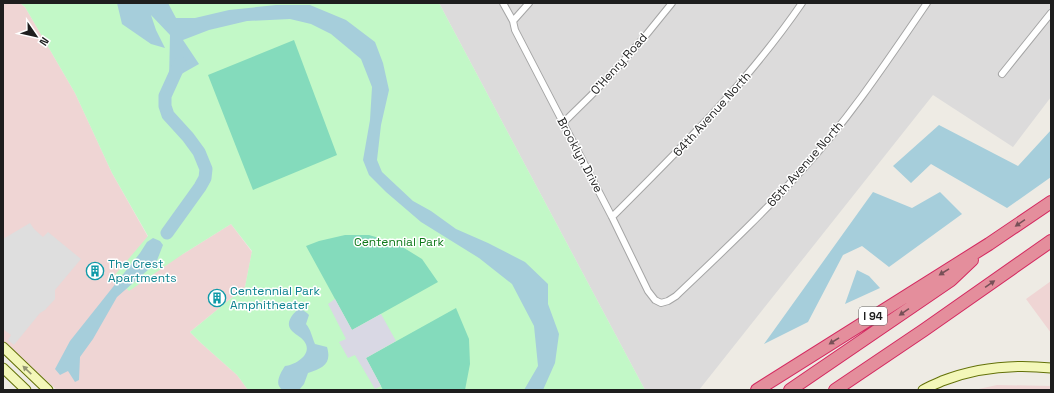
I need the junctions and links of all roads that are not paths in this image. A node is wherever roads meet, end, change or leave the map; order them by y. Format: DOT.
graph roads {
  1 [pos="503,3"];
  2 [pos="529,3"];
  3 [pos="672,3"];
  4 [pos="802,3"];
  5 [pos="927,3"];
  6 [pos="1051,13"];
  7 [pos="513,21"];
  8 [pos="1002,74"];
  9 [pos="563,123"];
  10 [pos="1051,202"];
  11 [pos="612,216"];
  12 [pos="1051,241"];
  13 [pos="989,244"];
  14 [pos="661,303"];
  15 [pos="924,330"];
  16 [pos="3,347"];
  17 [pos="3,368"];
  18 [pos="1051,368"];
  19 [pos="26,390"];
  20 [pos="48,390"];
  21 [pos="757,390"];
  22 [pos="790,390"];
  23 [pos="835,390"];
  24 [pos="845,390"];
  25 [pos="923,390"];
  1 -- 7 [label="street, Brooklyn Drive"];
  2 -- 7 [label="street"];
  3 -- 9 [label="street, O'Henry Road"];
  4 -- 11 [label="street, 64th Avenue North"];
  5 -- 14 [label="street, 65th Avenue North"];
  6 -- 8 [label="street"];
  7 -- 9 [label="street, Brooklyn Drive"];
  9 -- 11 [label="street, Brooklyn Drive"];
  10 -- 13 [label="highway, I 94, one-way"];
  11 -- 14 [label="street, Brooklyn Drive"];
  15 -- 12 [label="highway, one-way"];
  13 -- 21 [label="highway, I 94, one-way"];
  13 -- 22 [label="highway, one-way"];
  15 -- 23 [label="highway"];
  15 -- 24 [label="highway"];
  20 -- 16 [label="street, one-way"];
  17 -- 19 [label="street"];
  18 -- 25 [label="street"];
}
